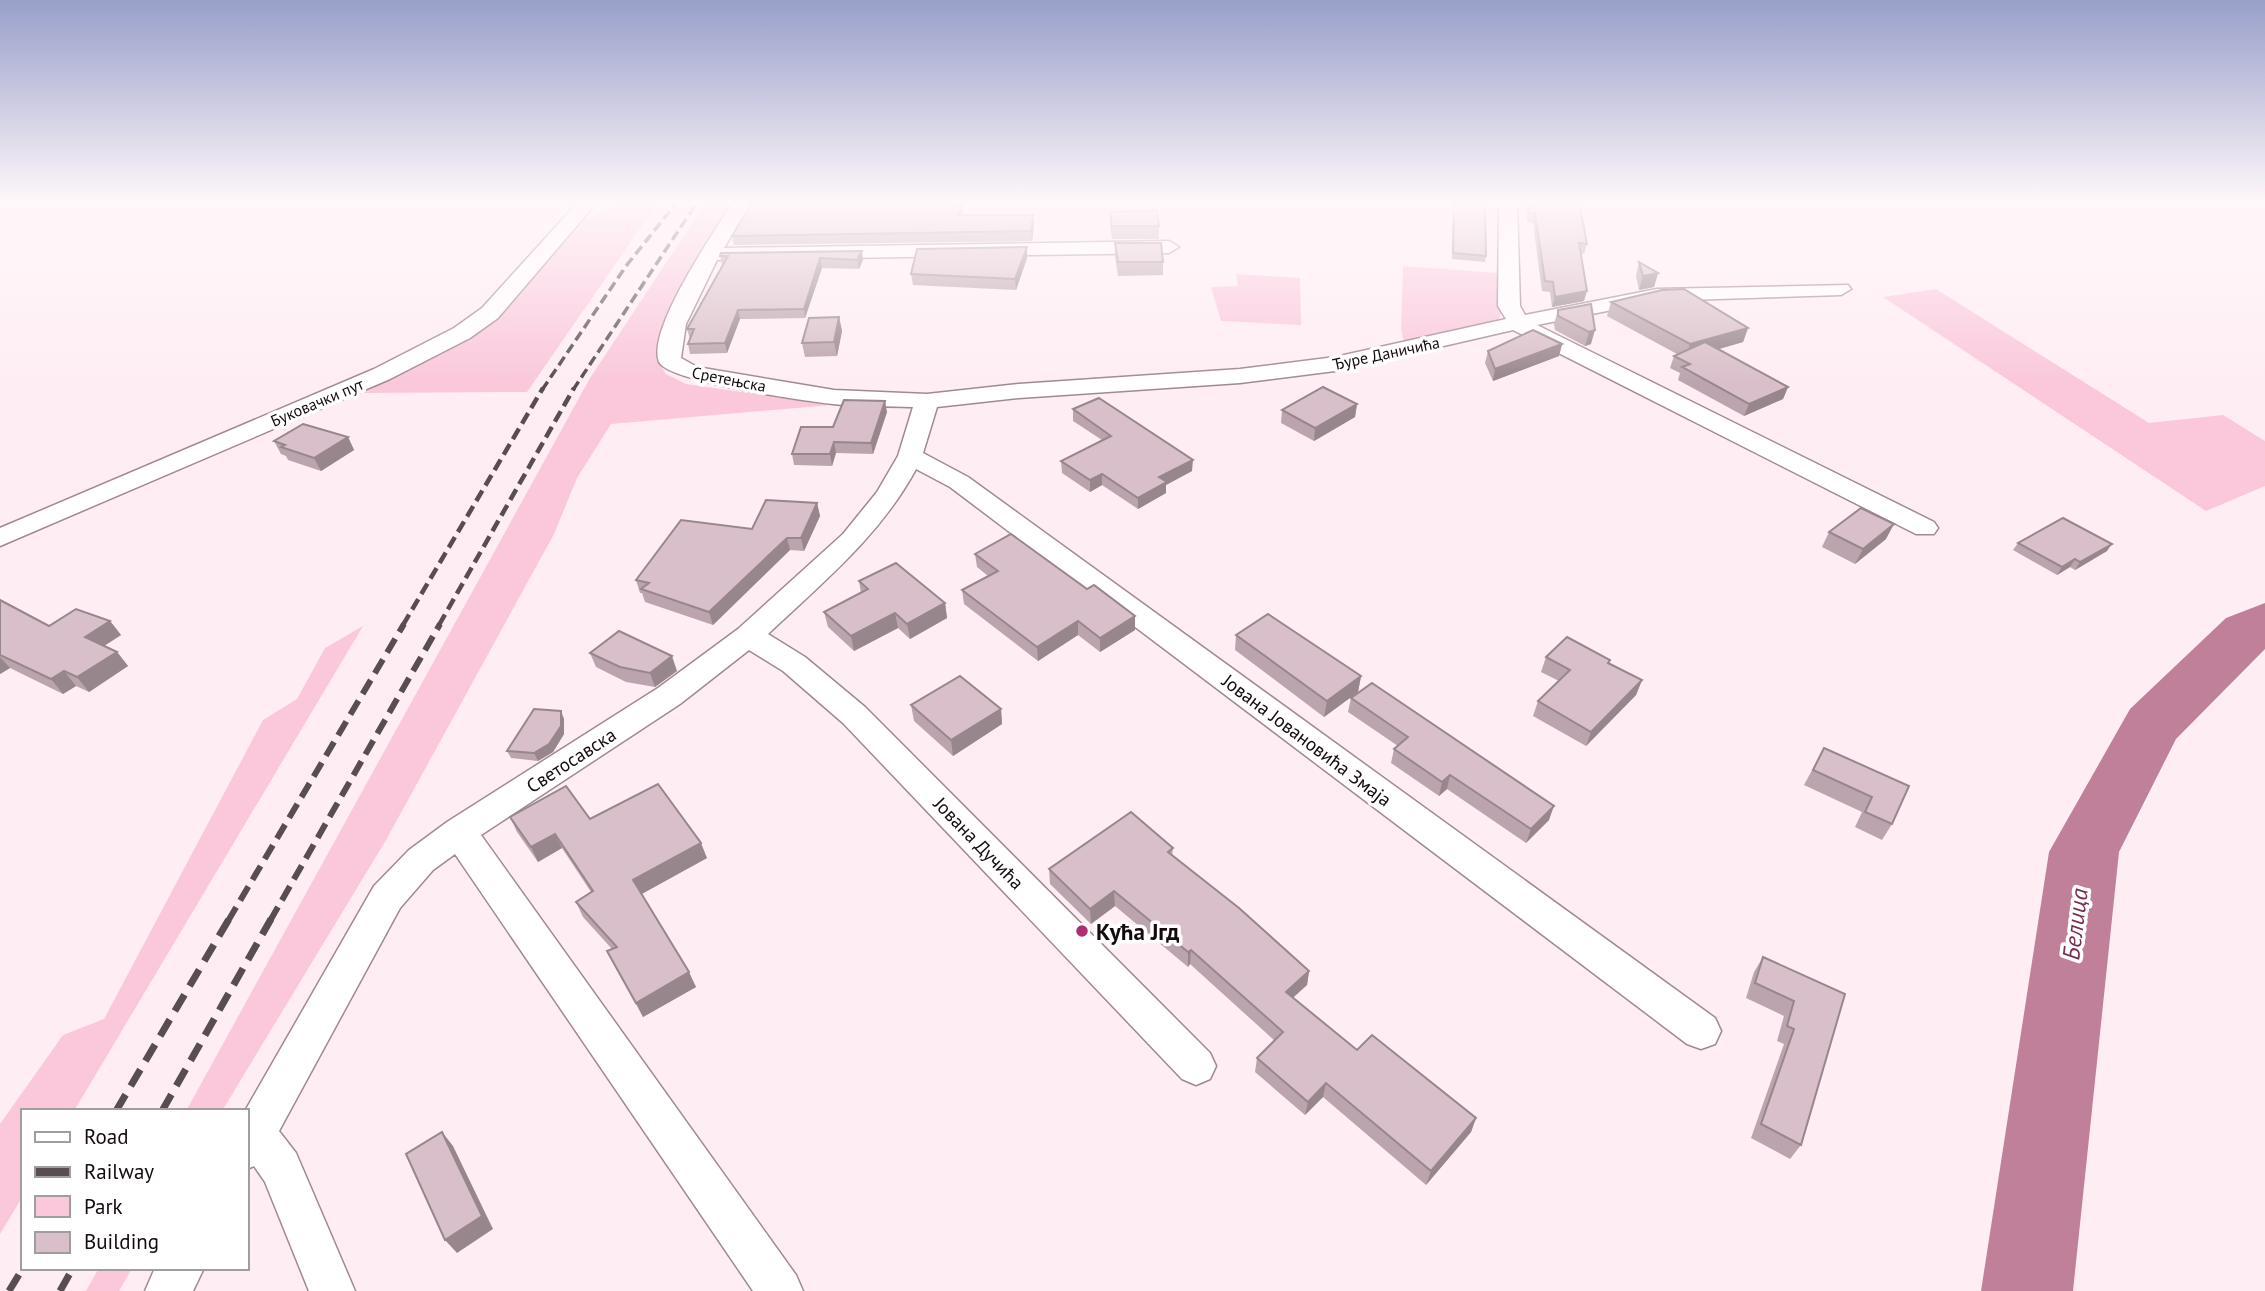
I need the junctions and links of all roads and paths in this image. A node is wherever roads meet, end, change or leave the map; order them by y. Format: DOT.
graph roads {
  1 [pos="536,261"];
  2 [pos="706,261"];
  3 [pos="1509,261"];
  4 [pos="1842,289"];
  5 [pos="1520,325"];
  6 [pos="928,401"];
  7 [pos="910,456"];
  8 [pos="1925,528"];
  9 [pos="0,538"];
  10 [pos="748,636"];
  11 [pos="459,832"];
  12 [pos="1700,1031"];
  13 [pos="1196,1066"];
  14 [pos="251,1140"];
  15 [pos="180,1270"];
  16 [pos="168,1291"];
  17 [pos="332,1291"];
  18 [pos="780,1291"];
  1 -- 9 [label="street, Буковачки пут"];
  2 -- 6 [label="street, Сретењска"];
  3 -- 5 [label="street"];
  4 -- 5 [label="street, Ђуре Даничића"];
  5 -- 6 [label="street, Ђуре Даничића"];
  5 -- 8 [label="street"];
  6 -- 7 [label="street, Светосавска"];
  7 -- 10 [label="street, Светосавска"];
  7 -- 12 [label="street, Јована Јовановића Змаја"];
  10 -- 11 [label="street, Светосавска"];
  10 -- 13 [label="street, Јована Дучића"];
  11 -- 14 [label="street, Светосавска"];
  11 -- 18 [label="street"];
  14 -- 17 [label="street"];
  15 -- 16 [label="street"];
}
